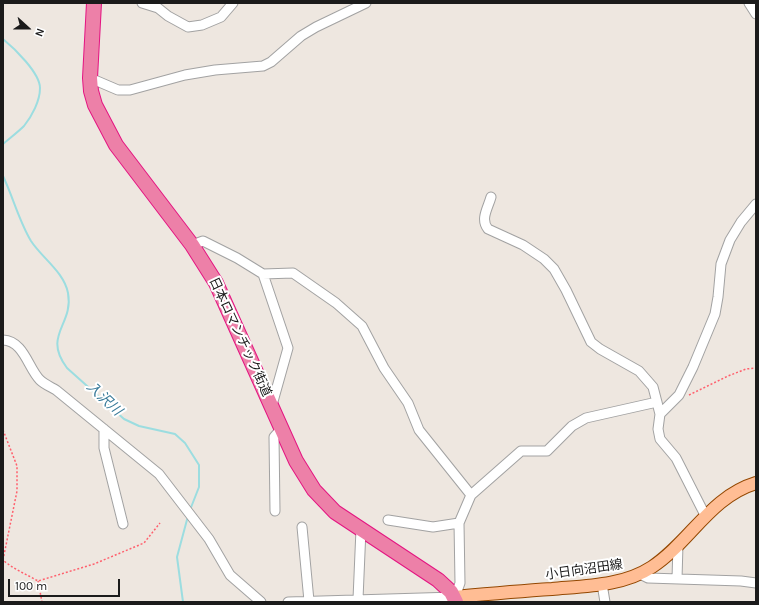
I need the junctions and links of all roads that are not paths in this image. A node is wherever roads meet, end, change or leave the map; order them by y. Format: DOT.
graph roads {
  1 [pos="94,3"];
  2 [pos="142,3"];
  3 [pos="233,3"];
  4 [pos="366,3"];
  5 [pos="749,3"];
  6 [pos="756,14"];
  7 [pos="90,78"];
  8 [pos="492,197"];
  9 [pos="756,204"];
  10 [pos="192,245"];
  11 [pos="263,274"];
  12 [pos="3,340"];
  13 [pos="657,402"];
  14 [pos="272,405"];
  15 [pos="660,414"];
  16 [pos="282,428"];
  17 [pos="104,429"];
  18 [pos="756,483"];
  19 [pos="471,495"];
  20 [pos="275,511"];
  21 [pos="705,515"];
  22 [pos="388,520"];
  23 [pos="460,523"];
  24 [pos="123,524"];
  25 [pos="302,527"];
  26 [pos="361,529"];
  27 [pos="678,544"];
  28 [pos="640,574"];
  29 [pos="677,579"];
  30 [pos="756,583"];
  31 [pos="602,584"];
  32 [pos="358,599"];
  33 [pos="456,599"];
  34 [pos="309,601"];
  35 [pos="337,601"];
  36 [pos="261,602"];
  37 [pos="288,602"];
  38 [pos="605,602"];
  1 -- 7 [label="highway, 日本ロマンチック街道"];
  2 -- 3 [label="street"];
  4 -- 7 [label="street"];
  5 -- 6 [label="street"];
  7 -- 10 [label="highway, 日本ロマンチック街道"];
  8 -- 13 [label="street"];
  9 -- 15 [label="street"];
  10 -- 11 [label="street"];
  10 -- 14 [label="highway, 日本ロマンチック街道"];
  11 -- 14 [label="street"];
  11 -- 19 [label="street"];
  12 -- 17 [label="street"];
  13 -- 15 [label="street"];
  13 -- 19 [label="street"];
  14 -- 16 [label="highway, 日本ロマンチック街道"];
  15 -- 21 [label="street"];
  16 -- 20 [label="street"];
  16 -- 26 [label="highway, 日本ロマンチック街道"];
  17 -- 24 [label="street"];
  17 -- 36 [label="street"];
  18 -- 21 [label="main road, 小日向沼田線"];
  19 -- 23 [label="street"];
  21 -- 27 [label="main road, 小日向沼田線"];
  22 -- 23 [label="street"];
  23 -- 33 [label="street"];
  25 -- 34 [label="street"];
  26 -- 32 [label="street"];
  26 -- 33 [label="highway, 日本ロマンチック街道"];
  27 -- 28 [label="main road, 小日向沼田線"];
  27 -- 29 [label="street"];
  28 -- 29 [label="street"];
  28 -- 31 [label="main road, 小日向沼田線"];
  29 -- 30 [label="street"];
  31 -- 33 [label="main road, 小日向沼田線"];
  31 -- 38 [label="street"];
  32 -- 33 [label="street"];
  32 -- 35 [label="street"];
  34 -- 35 [label="street"];
  34 -- 37 [label="street"];
}
